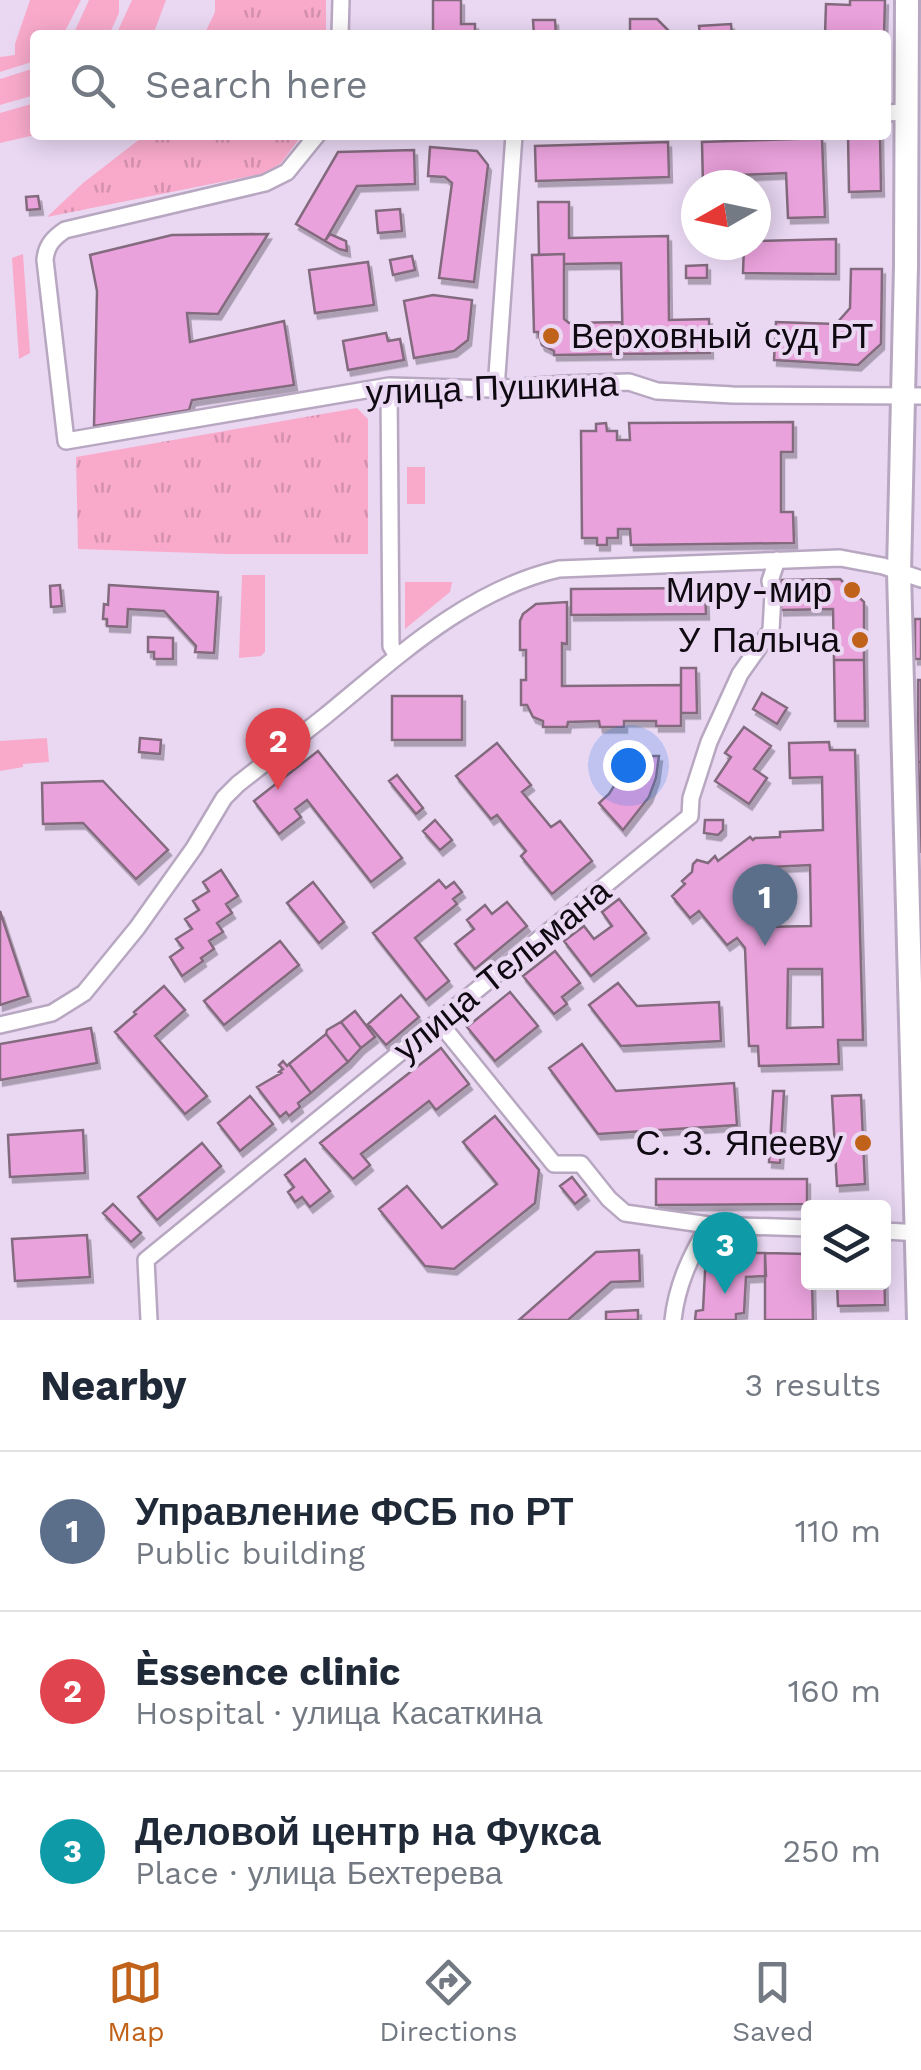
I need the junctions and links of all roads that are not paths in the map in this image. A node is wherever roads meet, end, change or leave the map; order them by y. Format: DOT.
graph roads {
  1 [pos="341,0"];
  2 [pos="906,0"];
  3 [pos="340,30"];
  4 [pos="896,113"];
  5 [pos="313,140"];
  6 [pos="514,140"];
  7 [pos="390,386"];
  8 [pos="496,389"];
  9 [pos="912,395"];
  10 [pos="777,560"];
  11 [pos="910,576"];
  12 [pos="396,656"];
  13 [pos="914,900"];
  14 [pos="439,1022"];
  15 [pos="0,1025"];
  16 [pos="709,1225"];
  17 [pos="801,1228"];
  18 [pos="891,1231"];
  19 [pos="919,1233"];
  20 [pos="149,1320"];
  21 [pos="673,1320"];
  22 [pos="919,1320"];
  1 -- 3 [label="street"];
  2 -- 4 [label="street"];
  4 -- 9 [label="street"];
  5 -- 7 [label="street, улица Пушкина"];
  6 -- 8 [label="street"];
  7 -- 8 [label="street, улица Пушкина"];
  7 -- 12 [label="street"];
  8 -- 9 [label="street, улица Пушкина"];
  9 -- 11 [label="street"];
  10 -- 11 [label="street"];
  10 -- 12 [label="street"];
  10 -- 14 [label="street, улица Тельмана"];
  11 -- 13 [label="street"];
  12 -- 15 [label="street"];
  13 -- 19 [label="street"];
  14 -- 16 [label="street"];
  14 -- 20 [label="street, улица Тельмана"];
  16 -- 17 [label="street"];
  16 -- 21 [label="street"];
  18 -- 19 [label="street"];
  19 -- 22 [label="street"];
}
